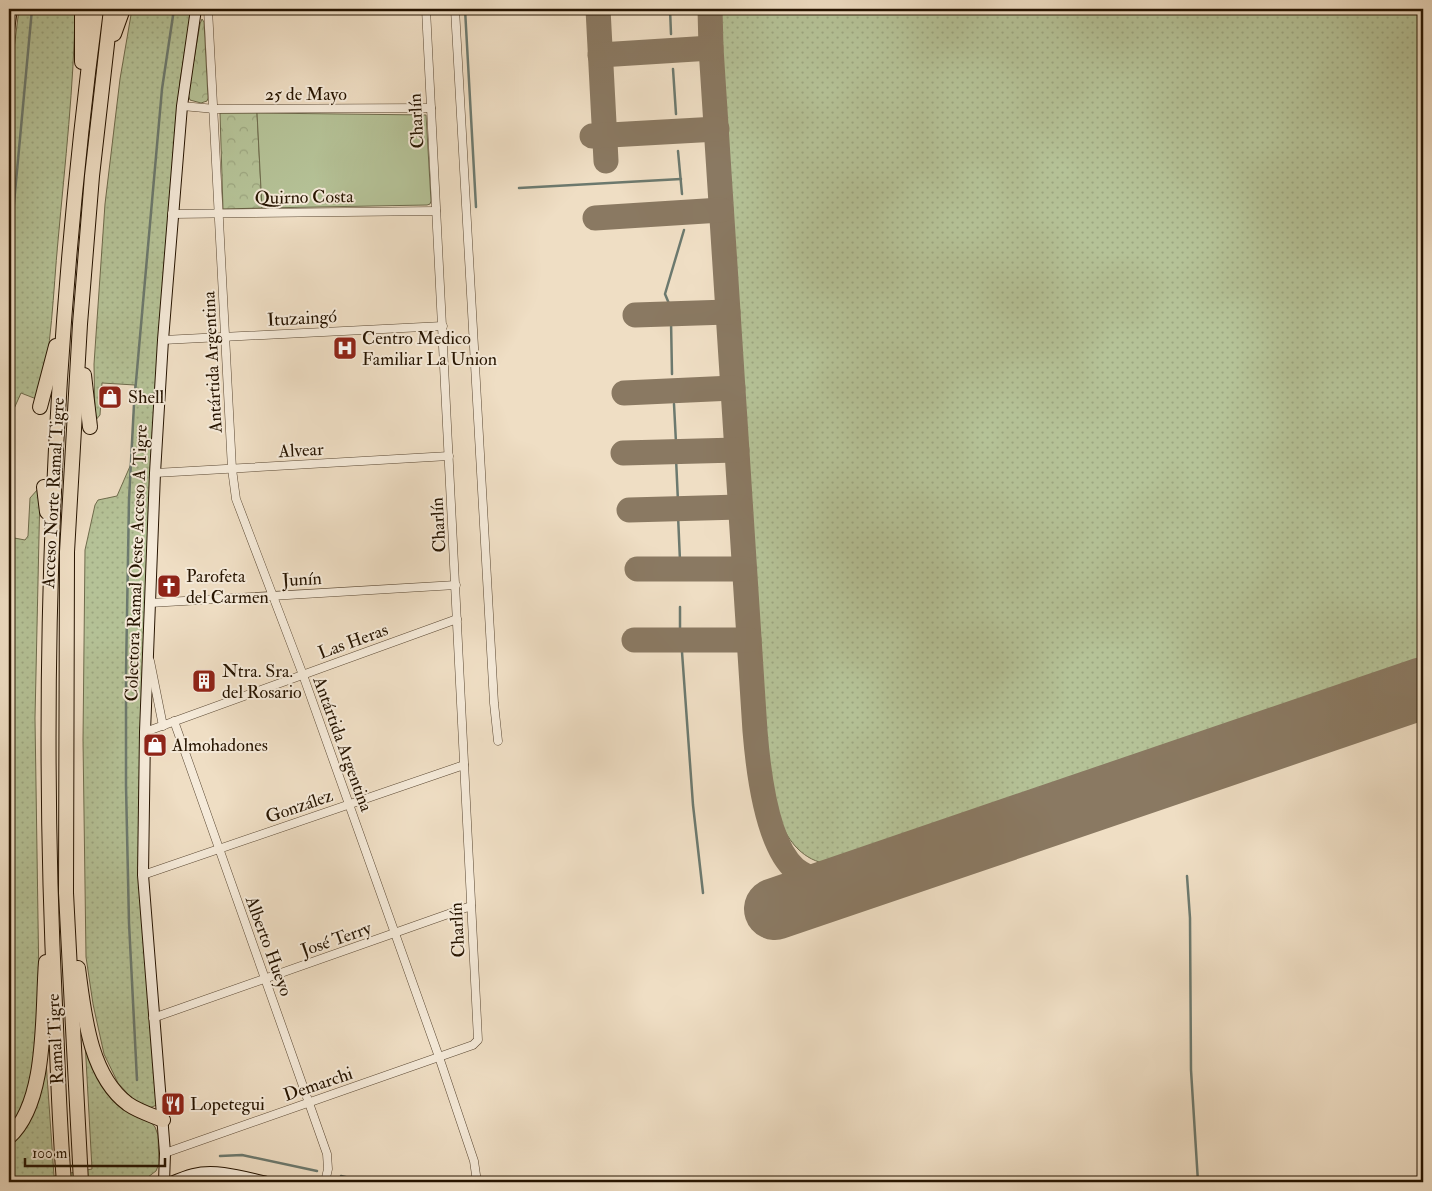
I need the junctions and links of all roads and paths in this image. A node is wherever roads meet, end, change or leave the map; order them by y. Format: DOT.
graph roads {
  1 [pos="12,9"];
  2 [pos="82,9"];
  3 [pos="96,9"];
  4 [pos="111,9"];
  5 [pos="123,9"];
  6 [pos="196,9"];
  7 [pos="208,9"];
  8 [pos="426,9"];
  9 [pos="455,9"];
  10 [pos="9,30"];
  11 [pos="101,96"];
  12 [pos="182,106"];
  13 [pos="431,108"];
  14 [pos="215,109"];
  15 [pos="83,113"];
  16 [pos="436,211"];
  17 [pos="172,214"];
  18 [pos="220,214"];
  19 [pos="66,304"];
  20 [pos="80,324"];
  21 [pos="443,326"];
  22 [pos="225,337"];
  23 [pos="164,340"];
  24 [pos="40,408"];
  25 [pos="90,427"];
  26 [pos="449,456"];
  27 [pos="232,468"];
  28 [pos="155,473"];
  29 [pos="44,488"];
  30 [pos="76,526"];
  31 [pos="52,548"];
  32 [pos="456,585"];
  33 [pos="273,596"];
  34 [pos="150,603"];
  35 [pos="457,620"];
  36 [pos="149,654"];
  37 [pos="66,668"];
  38 [pos="303,675"];
  39 [pos="174,721"];
  40 [pos="163,726"];
  41 [pos="145,732"];
  42 [pos="498,741"];
  43 [pos="464,765"];
  44 [pos="349,804"];
  45 [pos="218,849"];
  46 [pos="143,875"];
  47 [pos="66,893"];
  48 [pos="50,904"];
  49 [pos="471,906"];
  50 [pos="395,934"];
  51 [pos="264,980"];
  52 [pos="153,1018"];
  53 [pos="478,1040"];
  54 [pos="439,1057"];
  55 [pos="309,1103"];
  56 [pos="163,1120"];
  57 [pos="9,1138"];
  58 [pos="166,1153"];
  59 [pos="64,1178"];
  60 [pos="81,1178"];
  61 [pos="164,1182"];
  62 [pos="171,1182"];
  63 [pos="267,1182"];
  64 [pos="325,1182"];
  65 [pos="477,1182"];
  1 -- 10 [label="street"];
  2 -- 15 [label="highway"];
  3 -- 15 [label="highway"];
  4 -- 11 [label="highway"];
  5 -- 11 [label="highway"];
  6 -- 12 [label="street, Colectora Ramal Oeste Acceso A Tigre"];
  7 -- 14 [label="street, Antártida Argentina"];
  8 -- 13 [label="street, Charlín"];
  9 -- 42 [label="street"];
  11 -- 20 [label="highway, Acceso Norte Ramal Tigre"];
  12 -- 14 [label="street, 25 de Mayo"];
  12 -- 17 [label="street, Colectora Ramal Oeste Acceso A Tigre"];
  13 -- 14 [label="street, 25 de Mayo"];
  13 -- 16 [label="street, Charlín"];
  14 -- 18 [label="street, Antártida Argentina"];
  15 -- 19 [label="highway, Acceso Norte Ramal Tigre"];
  16 -- 18 [label="street, Quirno Costa"];
  16 -- 21 [label="street, Charlín"];
  17 -- 18 [label="street, Quirno Costa"];
  17 -- 23 [label="street, Colectora Ramal Oeste Acceso A Tigre"];
  18 -- 22 [label="street, Antártida Argentina"];
  19 -- 24 [label="highway"];
  19 -- 31 [label="highway, Acceso Norte Ramal Tigre"];
  20 -- 25 [label="highway"];
  20 -- 37 [label="highway, Acceso Norte Ramal Tigre"];
  21 -- 22 [label="street, Ituzaingó"];
  21 -- 26 [label="street, Charlín"];
  22 -- 23 [label="street, Ituzaingó"];
  22 -- 27 [label="street, Antártida Argentina"];
  23 -- 28 [label="street, Colectora Ramal Oeste Acceso A Tigre"];
  26 -- 27 [label="street, Alvear"];
  26 -- 32 [label="street, Charlín"];
  27 -- 28 [label="street, Alvear"];
  27 -- 33 [label="street, Antártida Argentina"];
  28 -- 34 [label="street, Colectora Ramal Oeste Acceso A Tigre"];
  29 -- 31 [label="highway"];
  30 -- 37 [label="highway"];
  31 -- 48 [label="highway, Acceso Norte Ramal Tigre"];
  32 -- 33 [label="street, Junín"];
  32 -- 35 [label="street, Charlín"];
  33 -- 34 [label="street, Junín"];
  33 -- 38 [label="street, Antártida Argentina"];
  34 -- 36 [label="street, Colectora Ramal Oeste Acceso A Tigre"];
  35 -- 38 [label="street, Las Heras"];
  35 -- 43 [label="street, Charlín"];
  36 -- 40 [label="street"];
  36 -- 41 [label="street, Colectora Ramal Oeste Acceso A Tigre"];
  37 -- 47 [label="highway, Acceso Norte Ramal Tigre"];
  38 -- 39 [label="street, Las Heras"];
  38 -- 44 [label="street, Antártida Argentina"];
  39 -- 40 [label="street, Las Heras"];
  39 -- 45 [label="street, Alberto Hueyo"];
  40 -- 41 [label="street, Las Heras"];
  41 -- 46 [label="street, Colectora Ramal Oeste Acceso A Tigre"];
  43 -- 44 [label="street, González"];
  43 -- 49 [label="street, Charlín"];
  44 -- 45 [label="street, González"];
  44 -- 50 [label="street, Antártida Argentina"];
  45 -- 46 [label="street, González"];
  45 -- 51 [label="street, Alberto Hueyo"];
  46 -- 52 [label="street, Colectora Ramal Oeste Acceso A Tigre"];
  47 -- 56 [label="highway"];
  47 -- 60 [label="highway, Ramal Tigre"];
  48 -- 57 [label="highway"];
  48 -- 59 [label="highway, Ramal Tigre"];
  49 -- 50 [label="street, José Terry"];
  49 -- 53 [label="street, Charlín"];
  50 -- 51 [label="street, José Terry"];
  50 -- 54 [label="street, Antártida Argentina"];
  51 -- 52 [label="street, José Terry"];
  51 -- 55 [label="street, Alberto Hueyo"];
  52 -- 56 [label="street, Colectora Ramal Oeste Acceso A Tigre"];
  53 -- 54 [label="street, Demarchi"];
  54 -- 55 [label="street, Demarchi"];
  54 -- 65 [label="street, Antártida Argentina"];
  55 -- 58 [label="street, Demarchi"];
  55 -- 64 [label="street, Alberto Hueyo"];
  56 -- 58 [label="street, Colectora Ramal Oeste Acceso A Tigre"];
  58 -- 61 [label="street, Colectora Ramal Oeste Acceso A Tigre"];
  62 -- 63 [label="street"];
}
